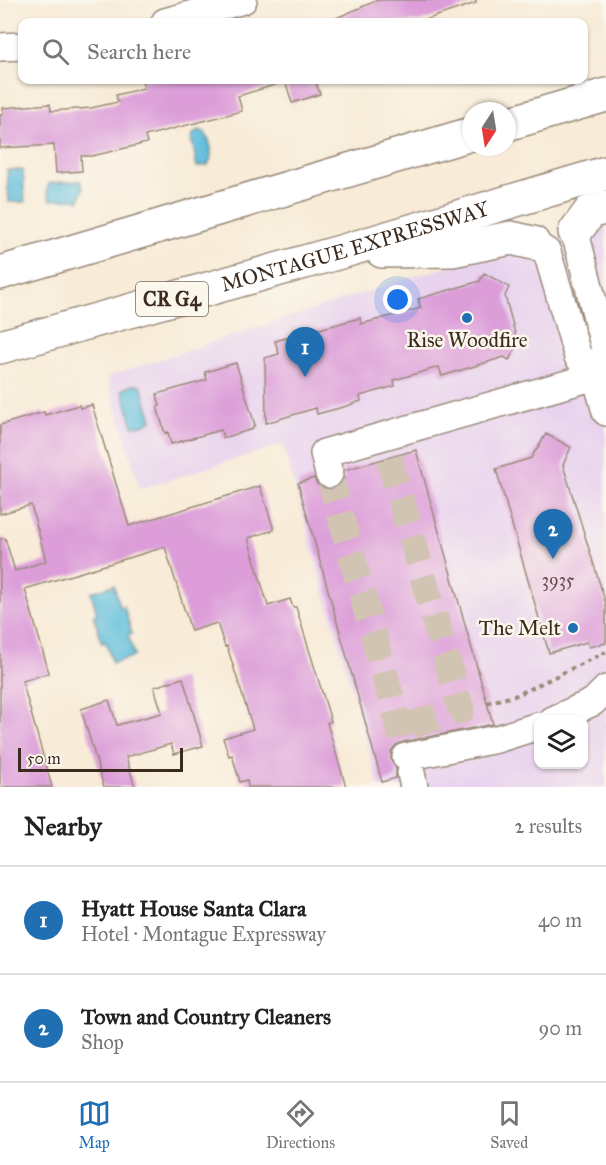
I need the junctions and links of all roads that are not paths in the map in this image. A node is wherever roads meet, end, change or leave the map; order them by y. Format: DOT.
graph roads {
  1 [pos="243,0"];
  2 [pos="179,18"];
  3 [pos="18,46"];
  4 [pos="0,47"];
  5 [pos="606,95"];
  6 [pos="516,121"];
  7 [pos="462,137"];
  8 [pos="606,174"];
  9 [pos="606,207"];
  10 [pos="575,232"];
  11 [pos="533,243"];
  12 [pos="344,251"];
  13 [pos="0,273"];
  14 [pos="0,347"];
  15 [pos="601,375"];
  16 [pos="606,412"];
  17 [pos="329,474"];
  18 [pos="606,689"];
  19 [pos="564,715"];
  20 [pos="534,727"];
  21 [pos="410,772"];
  1 -- 2 [label="street"];
  3 -- 4 [label="street"];
  5 -- 6 [label="highway"];
  7 -- 13 [label="highway"];
  8 -- 12 [label="highway, MONTAGUE EXPRESSWAY / CR G4"];
  9 -- 10 [label="highway"];
  10 -- 15 [label="street"];
  11 -- 12 [label="highway"];
  11 -- 15 [label="street"];
  12 -- 14 [label="highway, MONTAGUE EXPRESSWAY / CR G4"];
  15 -- 16 [label="street"];
  15 -- 17 [label="street"];
  18 -- 19 [label="street"];
  20 -- 21 [label="street"];
}
